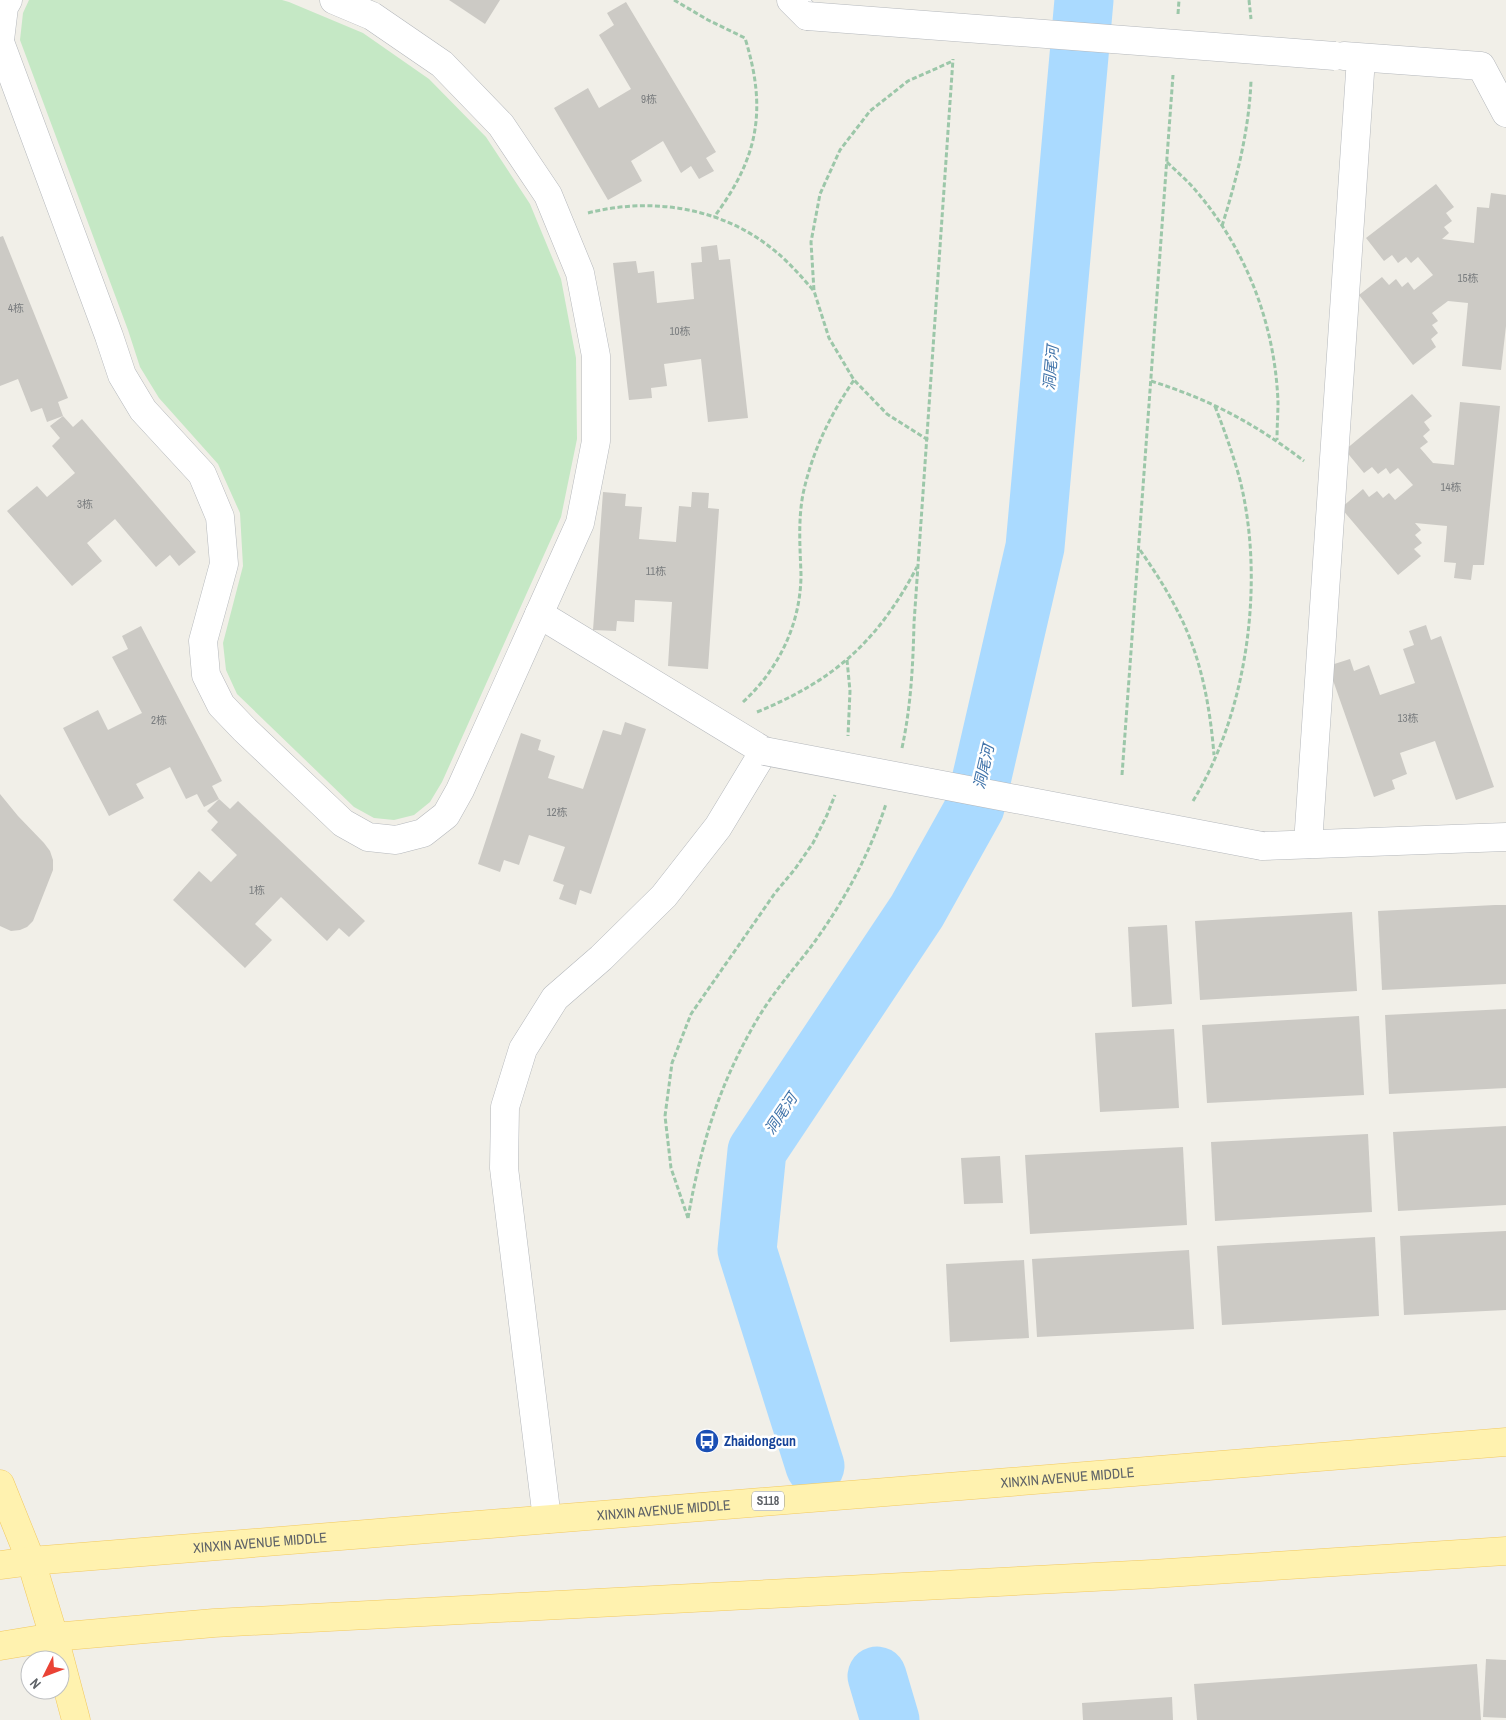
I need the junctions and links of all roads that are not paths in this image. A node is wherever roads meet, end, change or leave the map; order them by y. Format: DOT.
graph roads {
  1 [pos="8,0"];
  2 [pos="334,0"];
  3 [pos="799,8"];
  4 [pos="0,41"];
  5 [pos="1348,57"];
  6 [pos="1506,113"];
  7 [pos="539,614"];
  8 [pos="764,751"];
  9 [pos="1506,837"];
  10 [pos="1308,844"];
  11 [pos="1506,1442"];
  12 [pos="0,1484"];
  13 [pos="547,1519"];
  14 [pos="1506,1551"];
  15 [pos="31,1561"];
  16 [pos="0,1565"];
  17 [pos="54,1637"];
  18 [pos="0,1646"];
  19 [pos="76,1720"];
  1 -- 4 [label="lane"];
  2 -- 7 [label="lane"];
  3 -- 5 [label="lane, bridge"];
  4 -- 7 [label="lane"];
  5 -- 6 [label="lane"];
  5 -- 10 [label="lane"];
  7 -- 8 [label="lane"];
  8 -- 10 [label="lane, bridge"];
  8 -- 13 [label="lane"];
  9 -- 10 [label="lane"];
  11 -- 13 [label="main road, XINXIN AVENUE MIDDLE / S118"];
  12 -- 15 [label="main road"];
  13 -- 15 [label="main road, XINXIN AVENUE MIDDLE / S118"];
  14 -- 17 [label="main road"];
  15 -- 16 [label="main road, S118"];
  15 -- 17 [label="main road"];
  17 -- 18 [label="main road"];
  17 -- 19 [label="main road"];
}
